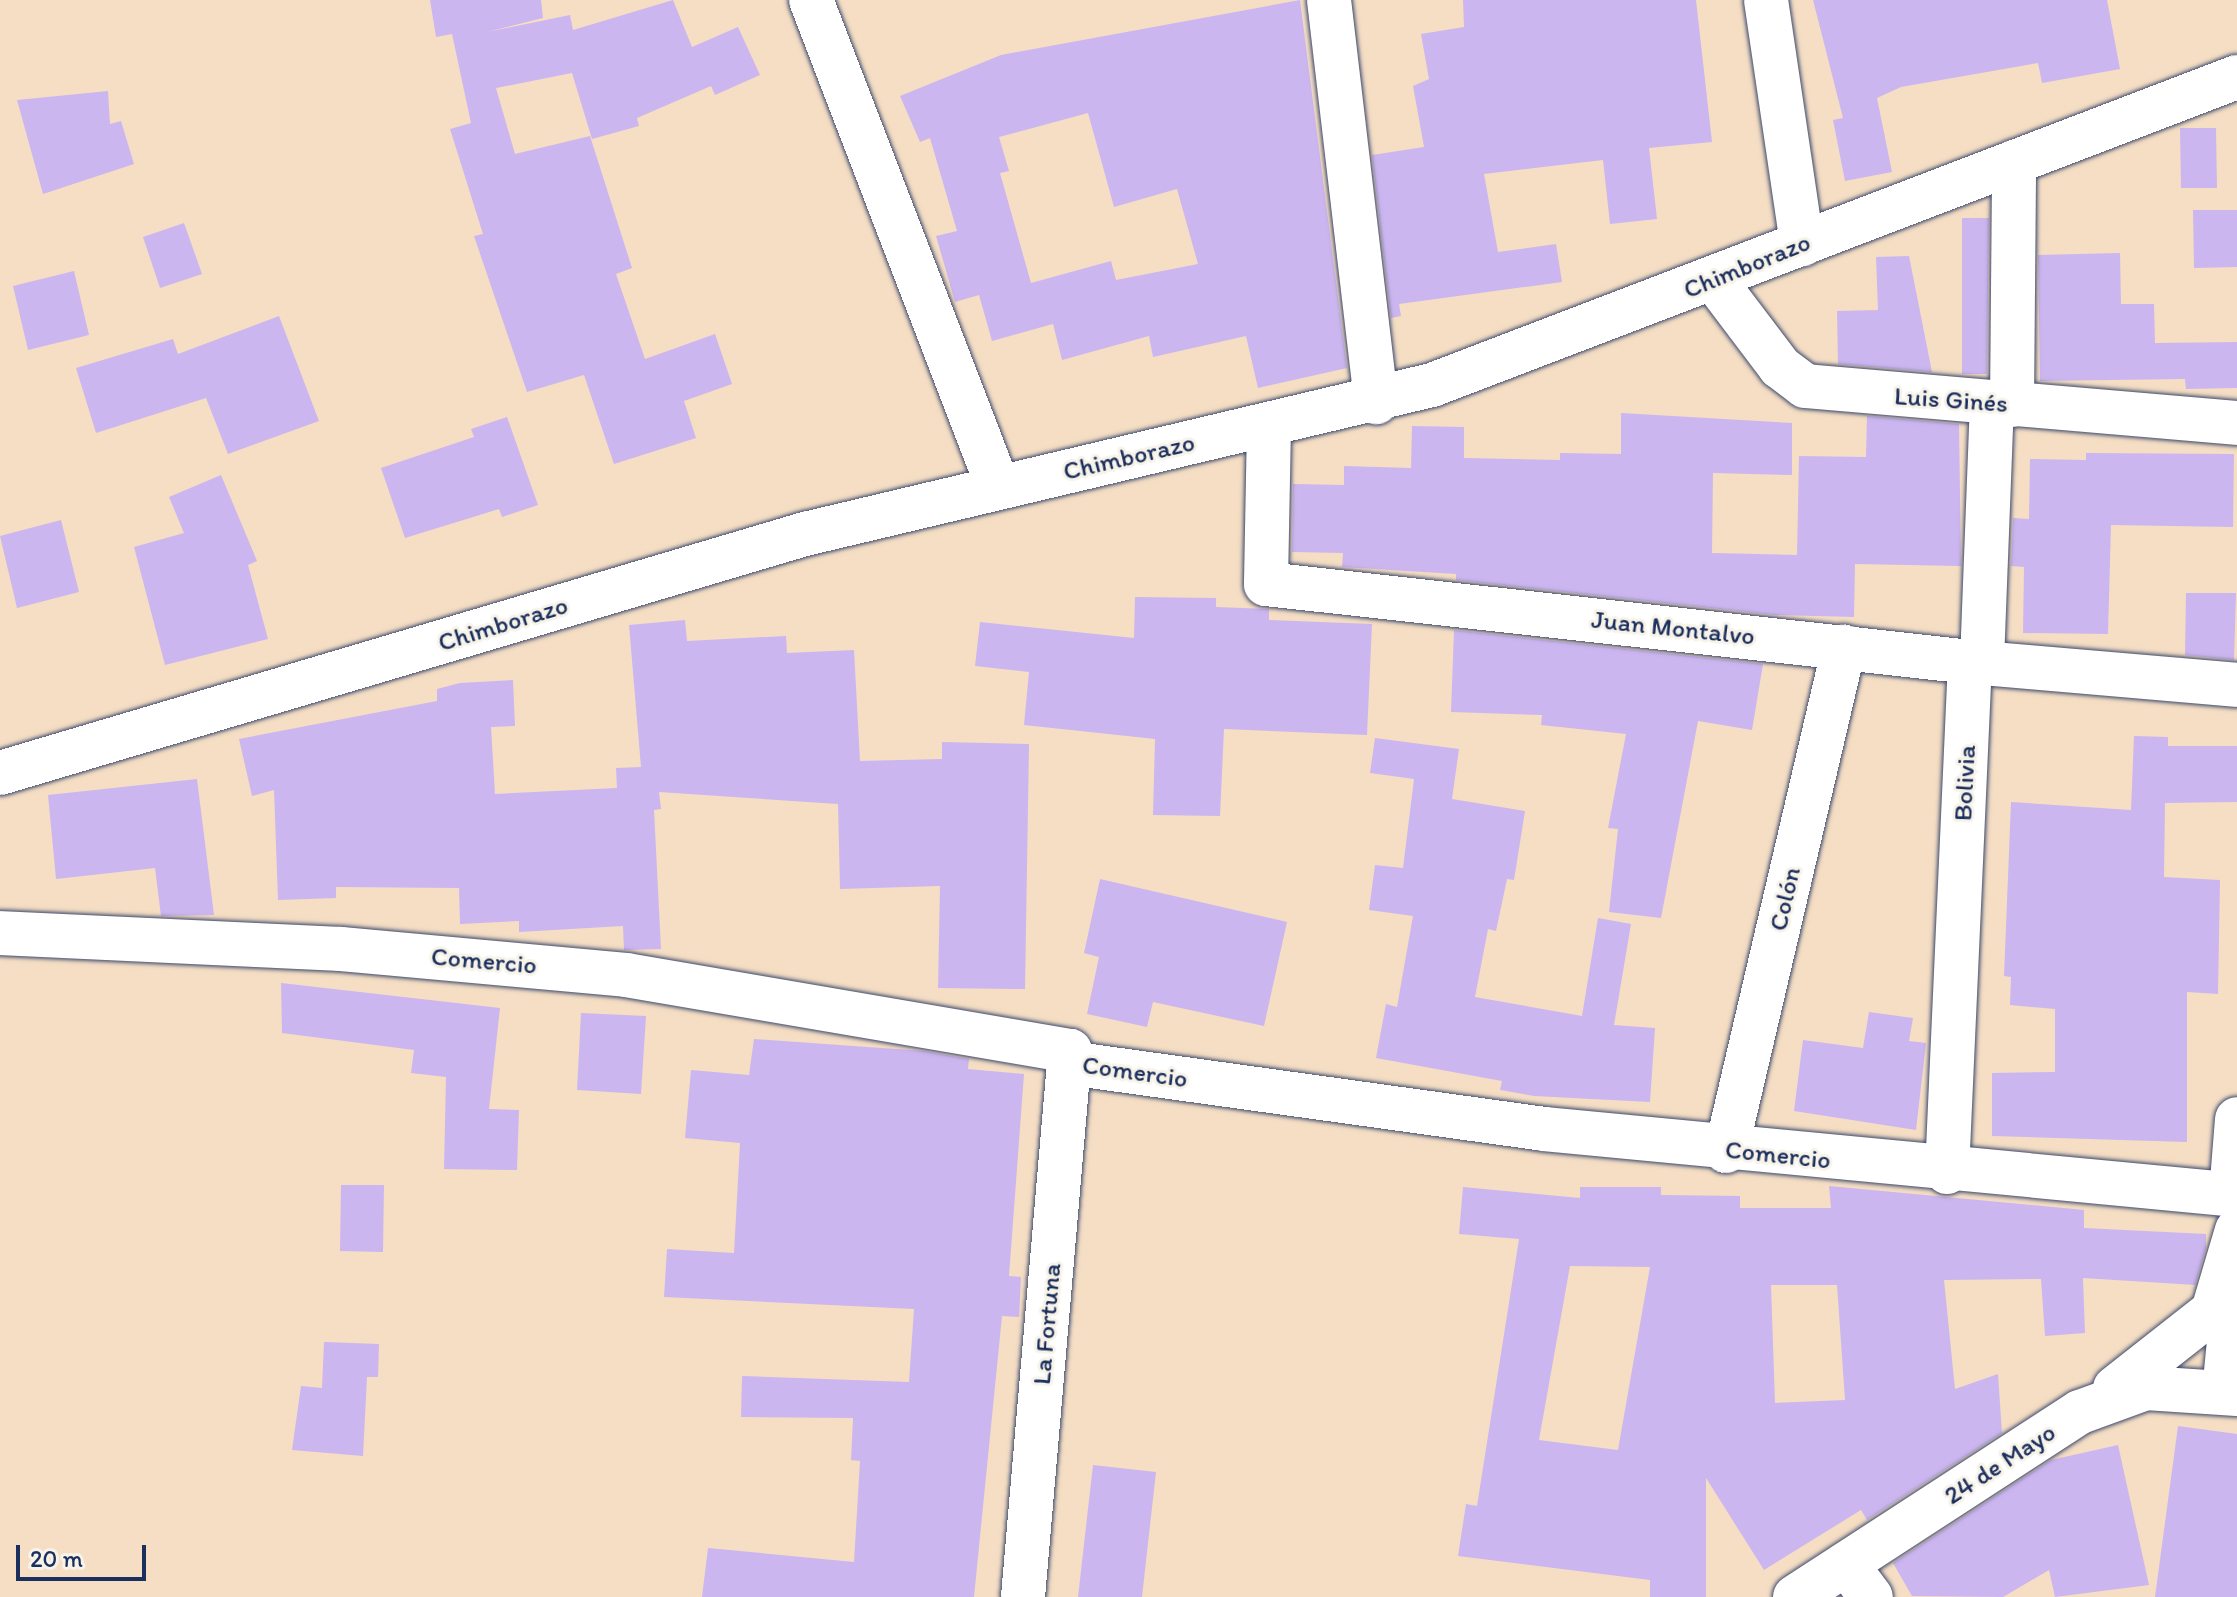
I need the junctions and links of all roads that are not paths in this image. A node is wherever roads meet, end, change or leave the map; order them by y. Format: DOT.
graph roads {
  1 [pos="811,0"];
  2 [pos="1329,0"];
  3 [pos="1766,0"];
  4 [pos="2237,77"];
  5 [pos="2014,162"];
  6 [pos="1802,244"];
  7 [pos="1715,281"];
  8 [pos="1376,402"];
  9 [pos="2002,405"];
  10 [pos="2237,423"];
  11 [pos="1269,426"];
  12 [pos="998,487"];
  13 [pos="1844,647"];
  14 [pos="1976,662"];
  15 [pos="2237,685"];
  16 [pos="0,773"];
  17 [pos="0,933"];
  18 [pos="1069,1063"];
  19 [pos="2237,1119"];
  20 [pos="1726,1151"];
  21 [pos="1947,1172"];
  22 [pos="2235,1207"];
  23 [pos="2237,1256"];
  24 [pos="2231,1393"];
  25 [pos="2080,1412"];
  26 [pos="1859,1580"];
  27 [pos="1023,1597"];
  28 [pos="1795,1597"];
  1 -- 12 [label="street"];
  2 -- 8 [label="street"];
  3 -- 6 [label="street"];
  4 -- 5 [label="street, Chimborazo"];
  5 -- 6 [label="street, Chimborazo"];
  5 -- 9 [label="street, Bolivia"];
  6 -- 7 [label="street, Chimborazo"];
  7 -- 8 [label="street, Chimborazo"];
  7 -- 9 [label="street, Luis Ginés"];
  8 -- 11 [label="street, Chimborazo"];
  9 -- 10 [label="street, Luis Ginés"];
  9 -- 14 [label="street, Bolivia"];
  11 -- 12 [label="street, Chimborazo"];
  11 -- 13 [label="street, Juan Montalvo"];
  12 -- 16 [label="street, Chimborazo"];
  13 -- 14 [label="street, Juan Montalvo"];
  13 -- 20 [label="street, Colón"];
  14 -- 15 [label="street, Juan Montalvo"];
  14 -- 21 [label="street, Bolivia"];
  17 -- 18 [label="street, Comercio"];
  18 -- 20 [label="street, Comercio"];
  18 -- 27 [label="street, La Fortuna"];
  19 -- 22 [label="street"];
  20 -- 21 [label="street, Comercio"];
  21 -- 22 [label="street, Comercio"];
  22 -- 25 [label="street"];
  23 -- 24 [label="street"];
  24 -- 25 [label="street, 24 de Mayo"];
  25 -- 26 [label="street, 24 de Mayo"];
  26 -- 28 [label="street, 24 de Mayo"];
}
